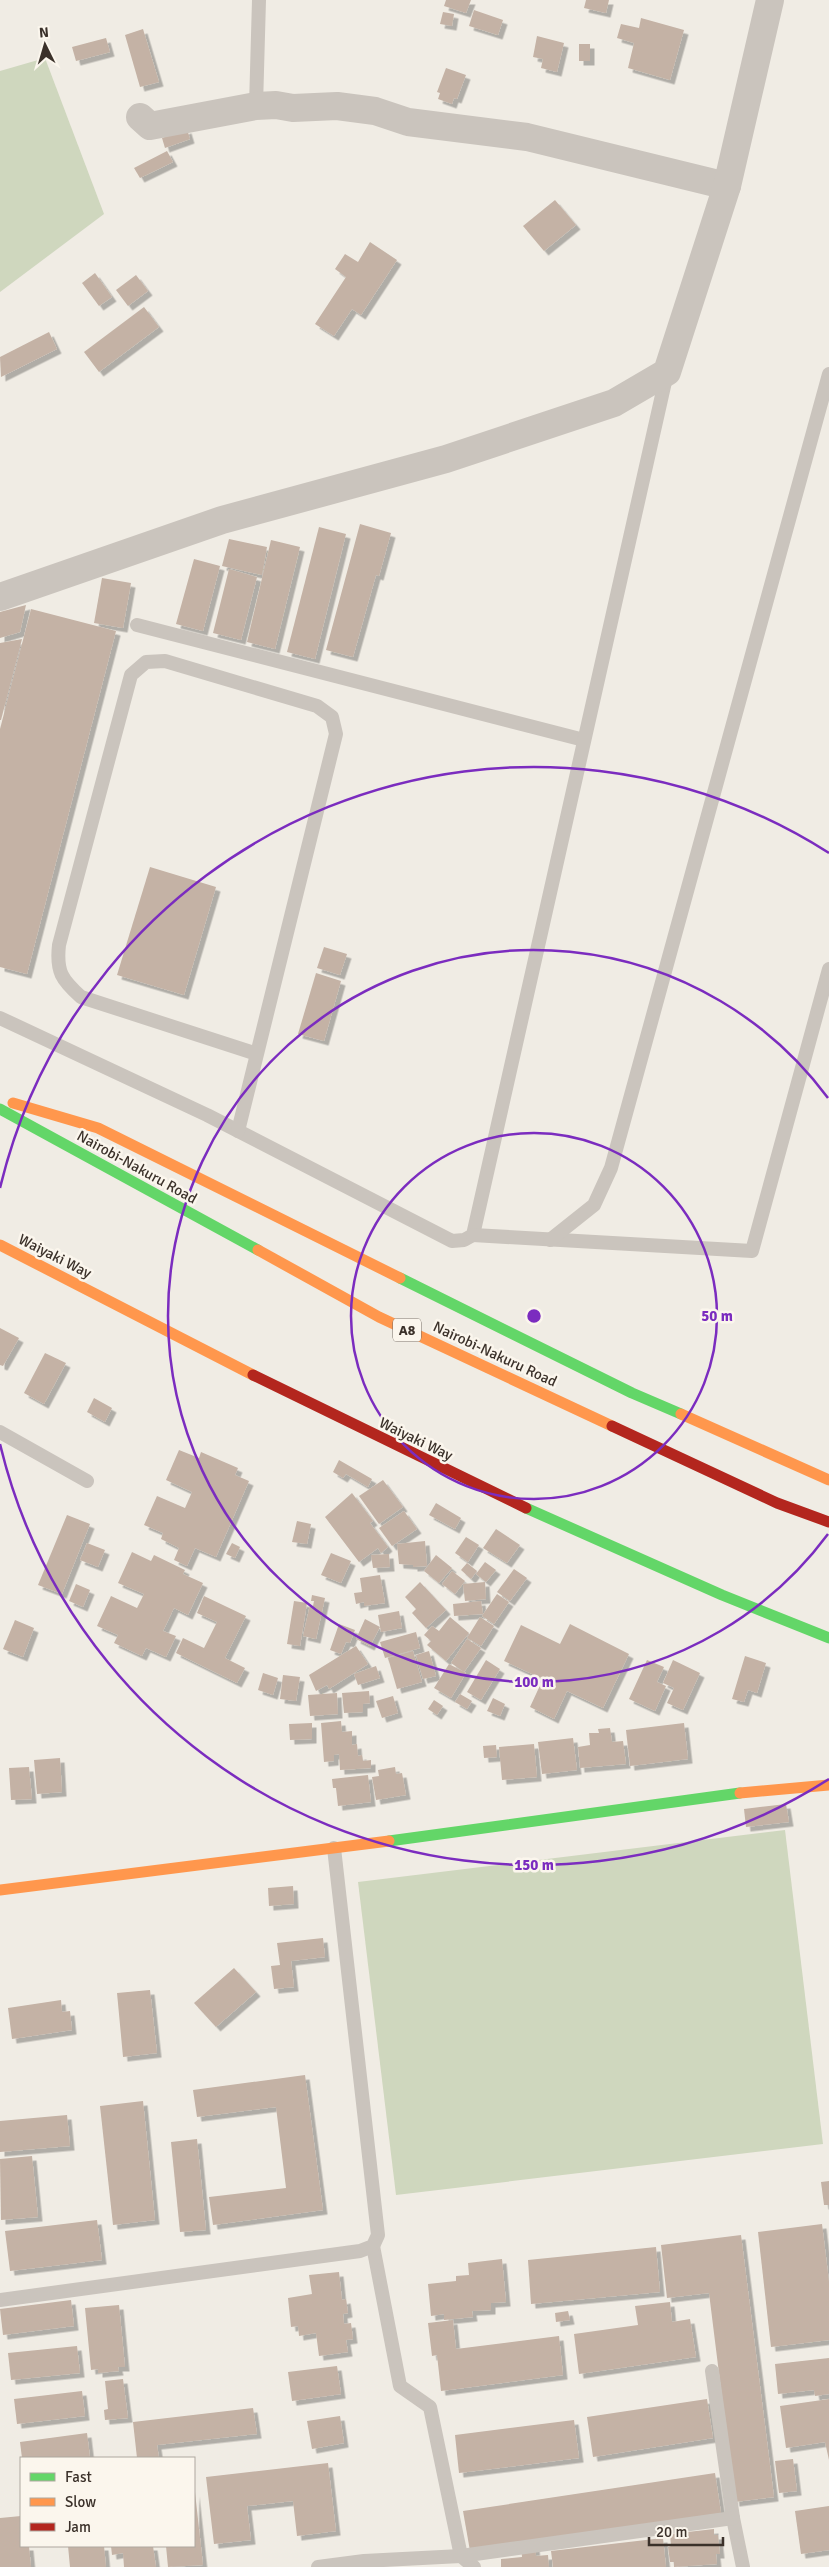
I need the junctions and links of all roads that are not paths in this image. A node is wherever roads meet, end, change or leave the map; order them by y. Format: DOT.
graph roads {
  1 [pos="259,0"];
  2 [pos="770,0"];
  3 [pos="256,106"];
  4 [pos="140,117"];
  5 [pos="727,186"];
  6 [pos="667,372"];
  7 [pos="829,374"];
  8 [pos="0,597"];
  9 [pos="137,625"];
  10 [pos="584,740"];
  11 [pos="829,969"];
  12 [pos="0,1018"];
  13 [pos="257,1054"];
  14 [pos="0,1099"];
  15 [pos="0,1109"];
  16 [pos="238,1131"];
  17 [pos="473,1235"];
  18 [pos="550,1240"];
  19 [pos="0,1244"];
  20 [pos="0,1432"];
  21 [pos="829,1480"];
  22 [pos="87,1481"];
  23 [pos="829,1522"];
  24 [pos="829,1638"];
  25 [pos="829,1785"];
  26 [pos="334,1848"];
  27 [pos="0,1890"];
  28 [pos="373,2246"];
  29 [pos="0,2300"];
  30 [pos="712,2371"];
  31 [pos="733,2518"];
  32 [pos="461,2556"];
  33 [pos="318,2567"];
  34 [pos="474,2567"];
  35 [pos="743,2567"];
  1 -- 3 [label="lane"];
  2 -- 5 [label="street"];
  3 -- 4 [label="street"];
  3 -- 5 [label="street"];
  5 -- 6 [label="street"];
  6 -- 8 [label="street"];
  6 -- 10 [label="lane"];
  7 -- 18 [label="lane"];
  9 -- 10 [label="lane"];
  10 -- 17 [label="lane"];
  11 -- 18 [label="lane"];
  12 -- 16 [label="lane"];
  13 -- 13 [label="lane"];
  13 -- 16 [label="lane"];
  14 -- 21 [label="main road"];
  15 -- 23 [label="main road, Nairobi-Nakuru Road / A8"];
  16 -- 17 [label="lane"];
  17 -- 18 [label="lane"];
  19 -- 24 [label="main road, Waiyaki Way"];
  20 -- 22 [label="lane"];
  25 -- 26 [label="main road"];
  26 -- 27 [label="main road"];
  26 -- 28 [label="lane"];
  28 -- 29 [label="lane"];
  28 -- 32 [label="lane"];
  30 -- 31 [label="lane"];
  31 -- 32 [label="lane"];
  31 -- 35 [label="lane"];
  32 -- 33 [label="lane"];
  32 -- 34 [label="lane"];
}
